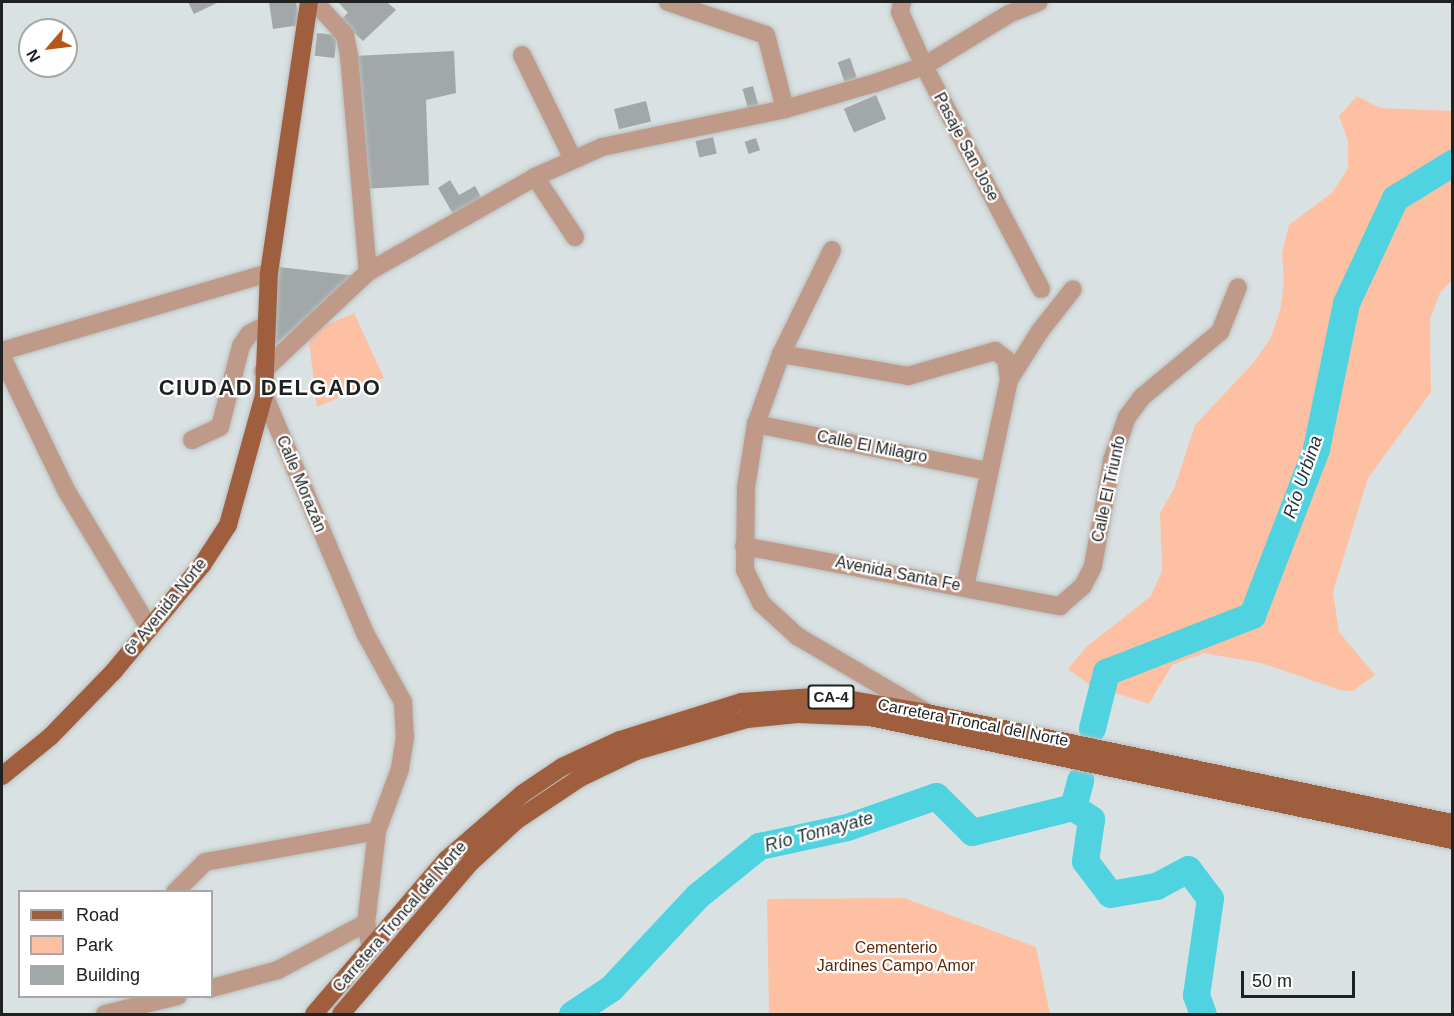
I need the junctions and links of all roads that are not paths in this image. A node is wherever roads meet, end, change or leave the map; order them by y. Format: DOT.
graph roads {
  1 [pos="309,2"];
  2 [pos="315,2"];
  3 [pos="668,2"];
  4 [pos="902,2"];
  5 [pos="1039,2"];
  6 [pos="522,55"];
  7 [pos="924,66"];
  8 [pos="785,109"];
  9 [pos="573,159"];
  10 [pos="535,177"];
  11 [pos="575,237"];
  12 [pos="832,250"];
  13 [pos="368,272"];
  14 [pos="269,273"];
  15 [pos="1238,287"];
  16 [pos="1073,289"];
  17 [pos="1041,290"];
  18 [pos="266,325"];
  19 [pos="2,351"];
  20 [pos="781,354"];
  21 [pos="2,357"];
  22 [pos="263,370"];
  23 [pos="1010,380"];
  24 [pos="264,395"];
  25 [pos="756,424"];
  26 [pos="192,440"];
  27 [pos="988,471"];
  28 [pos="744,546"];
  29 [pos="965,586"];
  30 [pos="1051,607"];
  31 [pos="150,628"];
  32 [pos="927,713"];
  33 [pos="2,776"];
  34 [pos="1452,823"];
  35 [pos="377,831"];
  36 [pos="1452,840"];
  37 [pos="176,890"];
  38 [pos="366,922"];
  39 [pos="371,949"];
  40 [pos="213,988"];
  41 [pos="170,998"];
  42 [pos="105,1014"];
  43 [pos="314,1014"];
  44 [pos="341,1014"];
  1 -- 14 [label="main road, Calle Morazán"];
  2 -- 13 [label="street"];
  3 -- 8 [label="street"];
  4 -- 7 [label="street, Pasaje San Jose"];
  5 -- 7 [label="street"];
  6 -- 9 [label="street"];
  7 -- 8 [label="street"];
  7 -- 17 [label="street, Pasaje San Jose"];
  8 -- 9 [label="street"];
  9 -- 10 [label="street"];
  10 -- 11 [label="street"];
  10 -- 13 [label="street"];
  12 -- 20 [label="street"];
  13 -- 22 [label="street"];
  14 -- 18 [label="main road, Calle Morazán"];
  14 -- 19 [label="street"];
  15 -- 30 [label="street, Calle El Triunfo"];
  16 -- 23 [label="street"];
  18 -- 22 [label="main road, Calle Morazán"];
  18 -- 26 [label="street"];
  20 -- 23 [label="street"];
  20 -- 25 [label="street"];
  21 -- 31 [label="street"];
  22 -- 24 [label="main road, Calle Morazán"];
  23 -- 27 [label="street"];
  24 -- 31 [label="main road, 6ª Avenida Norte"];
  24 -- 35 [label="street, Calle Morazán"];
  25 -- 27 [label="street, Calle El Milagro"];
  25 -- 28 [label="street"];
  27 -- 29 [label="street"];
  28 -- 29 [label="street, Avenida Santa Fe"];
  28 -- 32 [label="street"];
  29 -- 30 [label="street, Avenida Santa Fe"];
  31 -- 33 [label="main road, 6ª Avenida Norte"];
  32 -- 34 [label="main road, Carretera Troncal del Norte / CA-4"];
  32 -- 39 [label="main road, Carretera Troncal del Norte / CA-4"];
  35 -- 37 [label="street"];
  35 -- 38 [label="street, Calle Morazán"];
  36 -- 44 [label="main road, Carretera Troncal del Norte / CA-4"];
  38 -- 39 [label="street, Calle Morazán"];
  38 -- 40 [label="street"];
  39 -- 43 [label="main road, Carretera Troncal del Norte / CA-4"];
  41 -- 42 [label="street"];
}
